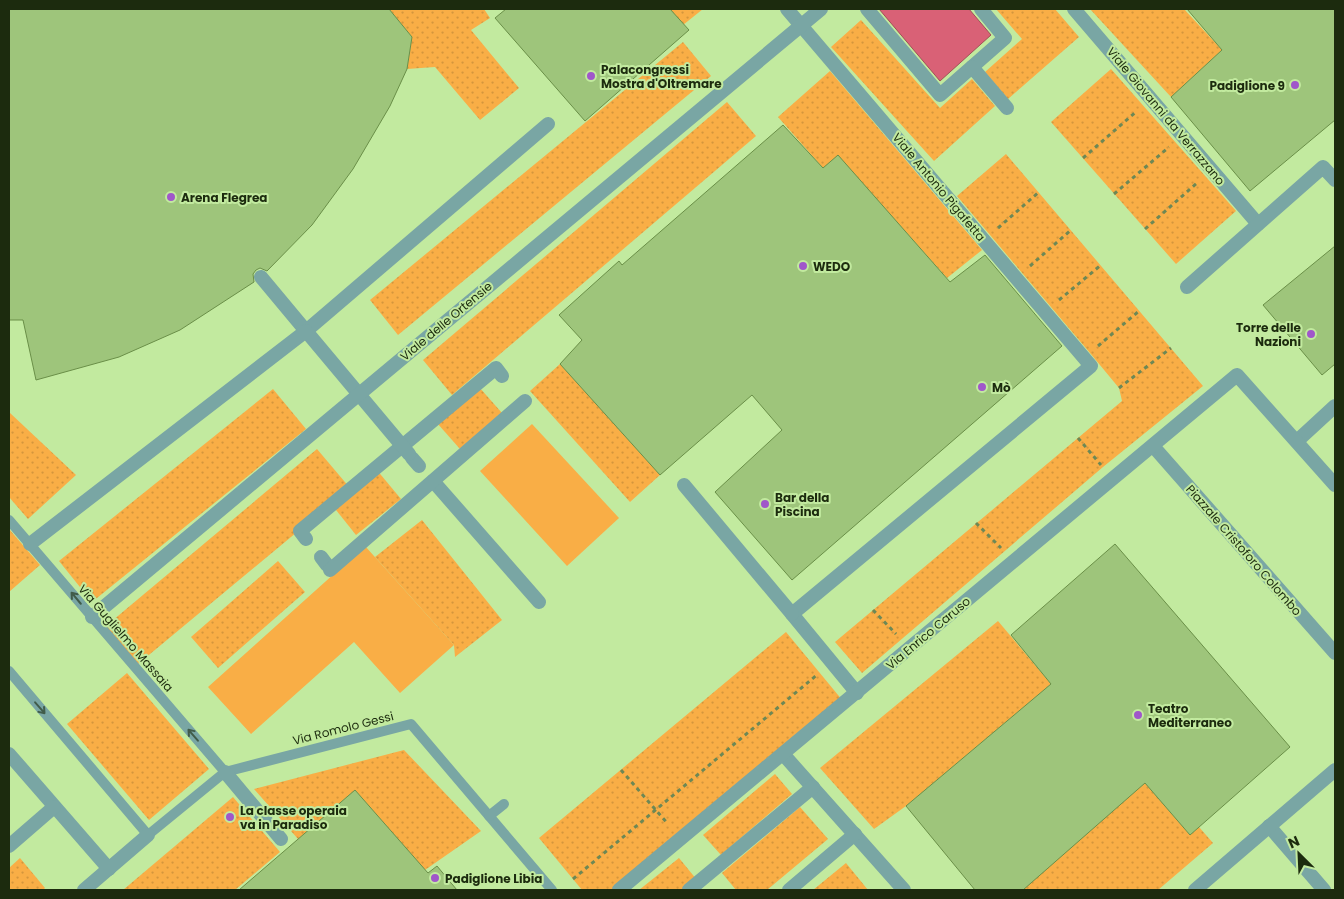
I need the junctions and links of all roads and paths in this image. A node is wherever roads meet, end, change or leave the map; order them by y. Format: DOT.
graph roads {
  1 [pos="787,9"];
  2 [pos="821,9"];
  3 [pos="867,9"];
  4 [pos="981,9"];
  5 [pos="1074,9"];
  6 [pos="801,26"];
  7 [pos="972,68"];
  8 [pos="1143,106"];
  9 [pos="1007,108"];
  10 [pos="548,124"];
  11 [pos="1174,142"];
  12 [pos="1083,158"];
  13 [pos="1203,178"];
  14 [pos="1335,180"];
  15 [pos="1039,192"];
  16 [pos="1114,194"];
  17 [pos="1258,224"];
  18 [pos="1145,229"];
  19 [pos="1071,230"];
  20 [pos="994,231"];
  21 [pos="1101,265"];
  22 [pos="1029,266"];
  23 [pos="261,277"];
  24 [pos="1187,287"];
  25 [pos="1058,300"];
  26 [pos="1139,311"];
  27 [pos="306,331"];
  28 [pos="1097,347"];
  29 [pos="1171,348"];
  30 [pos="1119,388"];
  31 [pos="358,395"];
  32 [pos="1335,406"];
  33 [pos="1078,438"];
  34 [pos="1297,441"];
  35 [pos="1152,446"];
  36 [pos="418,465"];
  37 [pos="1103,467"];
  38 [pos="684,485"];
  39 [pos="1335,485"];
  40 [pos="9,520"];
  41 [pos="976,523"];
  42 [pos="30,544"];
  43 [pos="1002,548"];
  44 [pos="538,602"];
  45 [pos="874,610"];
  46 [pos="792,614"];
  47 [pos="92,617"];
  48 [pos="896,634"];
  49 [pos="1335,653"];
  50 [pos="9,671"];
  51 [pos="820,672"];
  52 [pos="857,692"];
  53 [pos="9,754"];
  54 [pos="783,754"];
  55 [pos="621,770"];
  56 [pos="1335,770"];
  57 [pos="225,772"];
  58 [pos="812,787"];
  59 [pos="504,804"];
  60 [pos="54,807"];
  61 [pos="656,810"];
  62 [pos="489,816"];
  63 [pos="1269,826"];
  64 [pos="148,834"];
  65 [pos="855,834"];
  66 [pos="281,840"];
  67 [pos="681,840"];
  68 [pos="9,846"];
  69 [pos="109,869"];
  70 [pos="573,879"];
  71 [pos="84,890"];
  72 [pos="552,890"];
  73 [pos="619,890"];
  74 [pos="689,890"];
  75 [pos="788,890"];
  76 [pos="904,890"];
  77 [pos="1195,890"];
  78 [pos="1324,890"];
  1 -- 6 [label="street, Viale Antonio Pigafetta"];
  2 -- 6 [label="street, Viale delle Ortensie"];
  3 -- 7 [label="street"];
  4 -- 7 [label="street"];
  5 -- 17 [label="street, Viale Giovanni da Verrazzano"];
  6 -- 31 [label="street, Viale delle Ortensie"];
  6 -- 46 [label="street, Viale Antonio Pigafetta"];
  7 -- 9 [label="street"];
  8 -- 12 [label="path"];
  10 -- 27 [label="street"];
  11 -- 16 [label="path"];
  13 -- 18 [label="path"];
  14 -- 17 [label="street"];
  15 -- 20 [label="path"];
  17 -- 24 [label="street"];
  19 -- 22 [label="path"];
  21 -- 25 [label="path"];
  23 -- 27 [label="street"];
  26 -- 28 [label="path"];
  27 -- 31 [label="street"];
  27 -- 42 [label="street"];
  29 -- 30 [label="path"];
  31 -- 36 [label="street"];
  31 -- 47 [label="street, Viale delle Ortensie"];
  32 -- 34 [label="street"];
  33 -- 37 [label="path"];
  34 -- 35 [label="street, Via Enrico Caruso"];
  34 -- 39 [label="street"];
  35 -- 49 [label="street, Piazzale Cristoforo Colombo"];
  35 -- 52 [label="street, Via Enrico Caruso"];
  36 -- 36 [label="street"];
  36 -- 36 [label="street"];
  36 -- 44 [label="street"];
  38 -- 46 [label="street"];
  40 -- 42 [label="lane, Via Guglielmo Massaia"];
  41 -- 43 [label="path"];
  47 -- 42 [label="lane, Via Guglielmo Massaia, one-way"];
  45 -- 48 [label="path"];
  46 -- 52 [label="street"];
  57 -- 47 [label="lane, Via Guglielmo Massaia, one-way"];
  50 -- 64 [label="lane, one-way"];
  51 -- 61 [label="path"];
  52 -- 54 [label="street, Via Enrico Caruso"];
  53 -- 60 [label="street"];
  54 -- 58 [label="street"];
  54 -- 67 [label="street, Via Enrico Caruso"];
  55 -- 61 [label="path"];
  56 -- 63 [label="street"];
  57 -- 62 [label="lane, Via Romolo Gessi"];
  57 -- 64 [label="lane, Via Romolo Gessi"];
  57 -- 66 [label="street"];
  58 -- 65 [label="street"];
  58 -- 74 [label="street"];
  59 -- 62 [label="lane"];
  60 -- 68 [label="street"];
  60 -- 69 [label="street"];
  61 -- 67 [label="path"];
  61 -- 70 [label="path"];
  62 -- 72 [label="lane, Via Romolo Gessi"];
  63 -- 77 [label="street"];
  63 -- 78 [label="street"];
  64 -- 69 [label="street"];
  65 -- 75 [label="street"];
  65 -- 76 [label="street"];
  67 -- 73 [label="street, Via Enrico Caruso"];
  69 -- 71 [label="street"];
}
